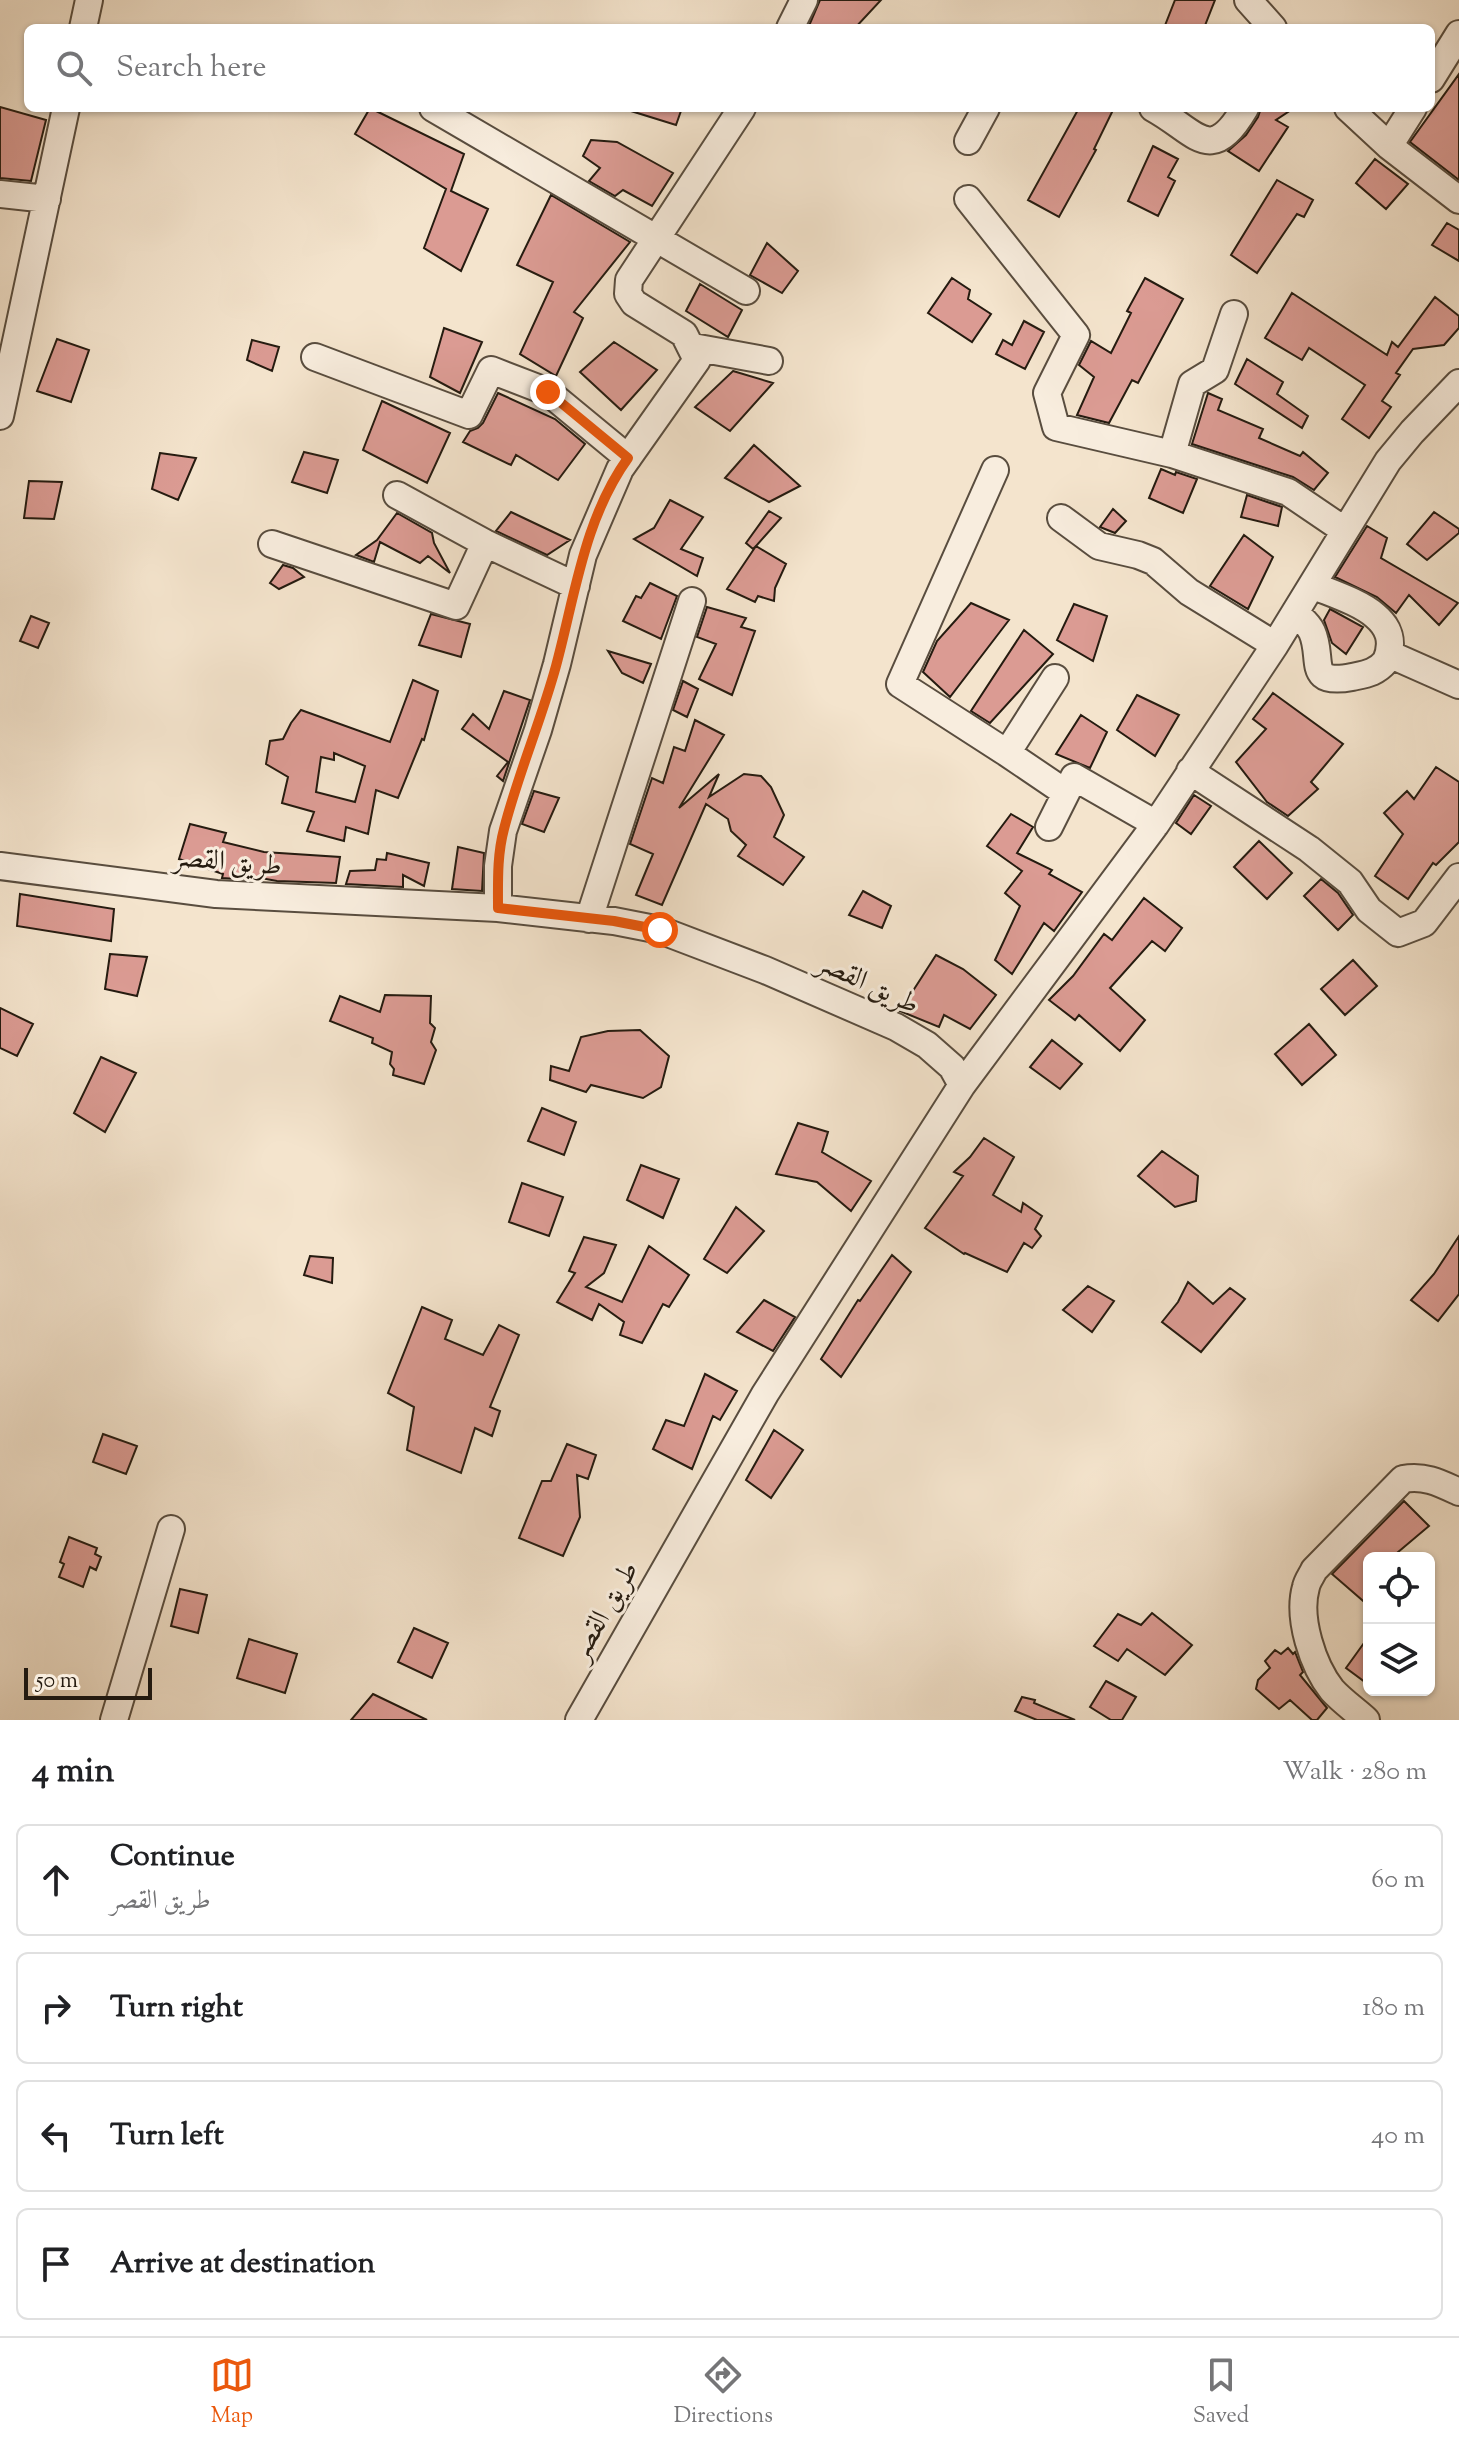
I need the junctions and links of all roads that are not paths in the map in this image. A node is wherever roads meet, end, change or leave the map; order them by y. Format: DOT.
graph roads {
  1 [pos="804,0"];
  2 [pos="1248,0"];
  3 [pos="86,1"];
  4 [pos="83,24"];
  5 [pos="792,24"];
  6 [pos="1269,24"];
  7 [pos="1459,34"];
  8 [pos="1435,73"];
  9 [pos="65,112"];
  10 [pos="440,112"];
  11 [pos="739,112"];
  12 [pos="984,112"];
  13 [pos="1159,112"];
  14 [pos="1242,112"];
  15 [pos="1352,112"];
  16 [pos="1410,112"];
  17 [pos="968,141"];
  18 [pos="1389,146"];
  19 [pos="0,194"];
  20 [pos="47,199"];
  21 [pos="968,199"];
  22 [pos="1459,200"];
  23 [pos="657,238"];
  24 [pos="746,291"];
  25 [pos="1234,314"];
  26 [pos="693,347"];
  27 [pos="315,357"];
  28 [pos="769,361"];
  29 [pos="1459,383"];
  30 [pos="0,416"];
  31 [pos="1172,454"];
  32 [pos="628,458"];
  33 [pos="995,470"];
  34 [pos="397,495"];
  35 [pos="1061,518"];
  36 [pos="1344,530"];
  37 [pos="485,543"];
  38 [pos="272,544"];
  39 [pos="1312,585"];
  40 [pos="576,586"];
  41 [pos="692,601"];
  42 [pos="1295,613"];
  43 [pos="1275,645"];
  44 [pos="1389,654"];
  45 [pos="1055,678"];
  46 [pos="1459,685"];
  47 [pos="1007,753"];
  48 [pos="1190,771"];
  49 [pos="1066,793"];
  50 [pos="1156,824"];
  51 [pos="1049,827"];
  52 [pos="0,866"];
  53 [pos="1459,877"];
  54 [pos="498,908"];
  55 [pos="589,919"];
  56 [pos="962,1085"];
  57 [pos="1459,1492"];
  58 [pos="171,1529"];
  59 [pos="114,1720"];
  60 [pos="579,1720"];
  61 [pos="1366,1720"];
  1 -- 5 [label="street"];
  2 -- 6 [label="street"];
  3 -- 4 [label="street"];
  7 -- 8 [label="street"];
  9 -- 20 [label="street"];
  10 -- 23 [label="street"];
  11 -- 23 [label="street"];
  12 -- 17 [label="street"];
  13 -- 14 [label="street"];
  15 -- 18 [label="street"];
  16 -- 18 [label="street"];
  18 -- 22 [label="street"];
  19 -- 20 [label="street"];
  20 -- 30 [label="street"];
  21 -- 31 [label="street"];
  23 -- 24 [label="street"];
  23 -- 26 [label="street"];
  25 -- 31 [label="street"];
  26 -- 28 [label="street"];
  26 -- 32 [label="street"];
  27 -- 32 [label="street"];
  29 -- 36 [label="street"];
  31 -- 36 [label="street"];
  32 -- 40 [label="street"];
  33 -- 47 [label="street"];
  34 -- 37 [label="street"];
  35 -- 43 [label="street"];
  36 -- 39 [label="street"];
  37 -- 38 [label="street"];
  37 -- 40 [label="street"];
  39 -- 42 [label="street"];
  39 -- 44 [label="street"];
  40 -- 54 [label="street"];
  41 -- 55 [label="street"];
  42 -- 43 [label="street"];
  42 -- 44 [label="street"];
  43 -- 48 [label="street"];
  44 -- 46 [label="street"];
  45 -- 47 [label="street"];
  47 -- 49 [label="street"];
  48 -- 50 [label="street"];
  48 -- 53 [label="street"];
  49 -- 50 [label="street"];
  49 -- 51 [label="street"];
  50 -- 56 [label="street"];
  52 -- 54 [label="street, طريق القصر"];
  54 -- 55 [label="street, طريق القصر"];
  55 -- 56 [label="street, طريق القصر"];
  56 -- 60 [label="street, طريق القصر"];
  57 -- 61 [label="street"];
  58 -- 59 [label="street"];
}
